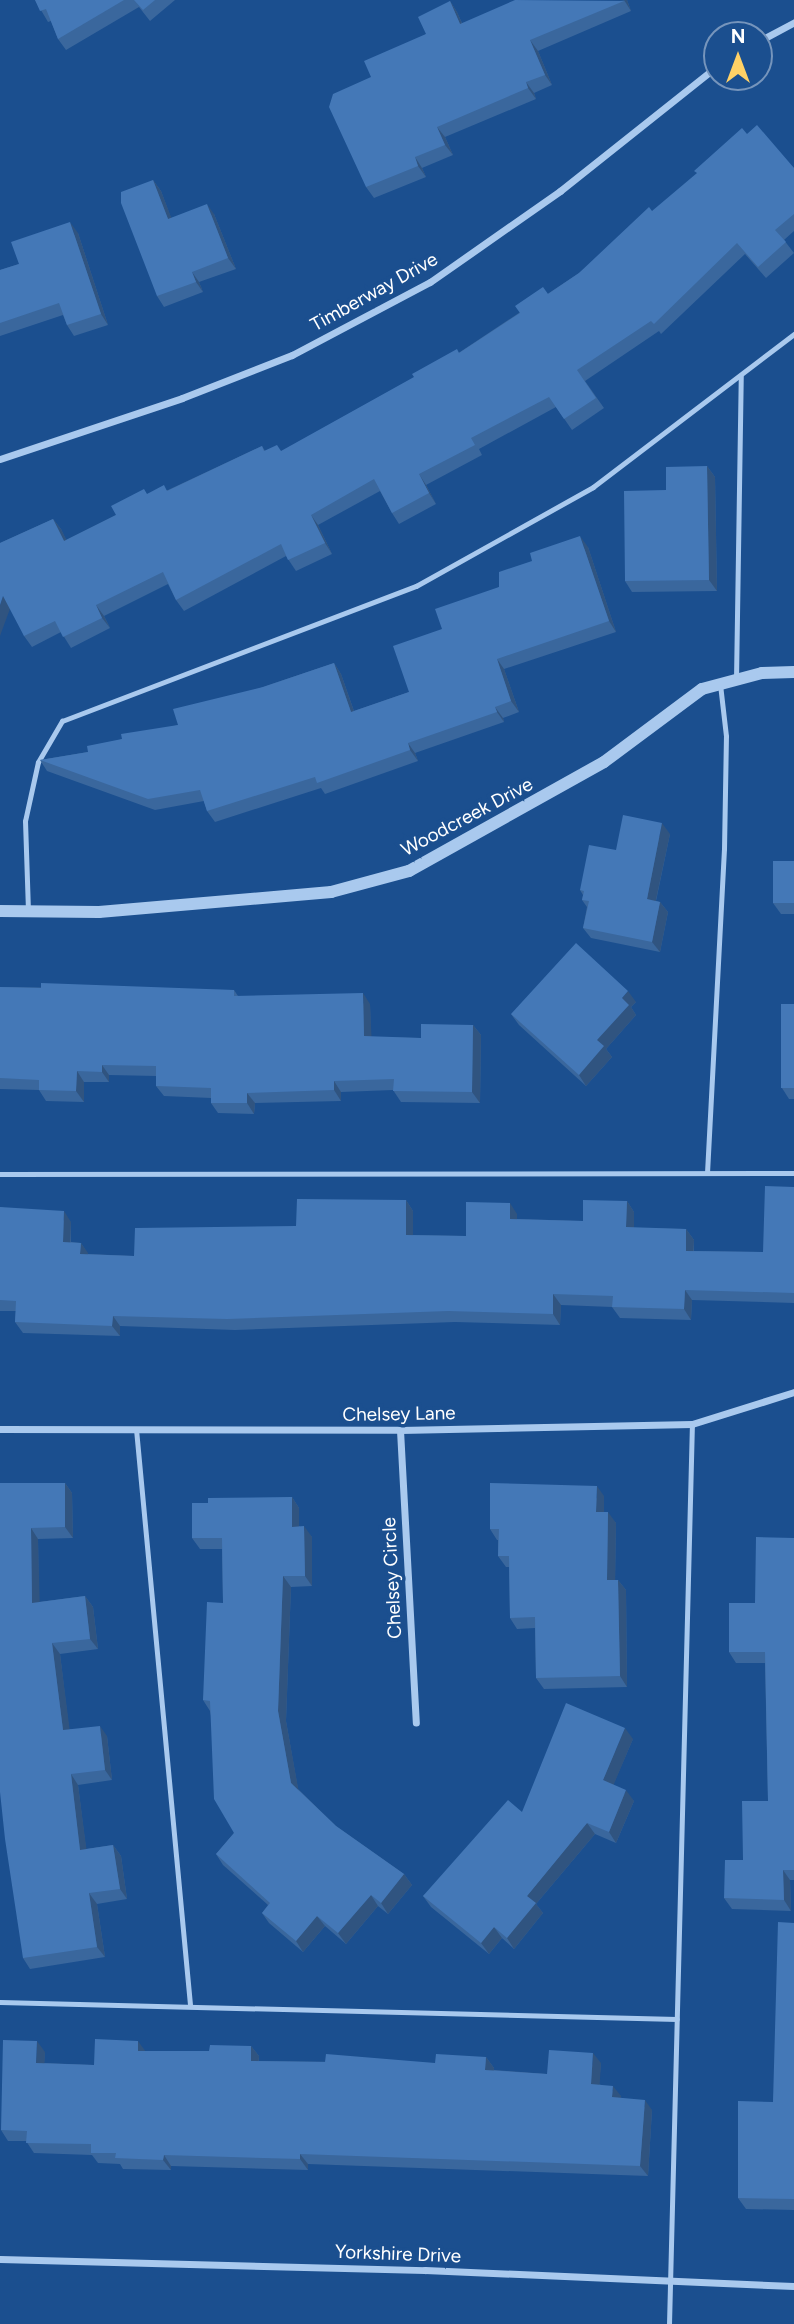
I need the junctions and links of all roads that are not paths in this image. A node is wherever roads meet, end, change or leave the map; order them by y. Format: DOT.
graph roads {
  1 [pos="794,22"];
  2 [pos="773,33"];
  3 [pos="703,77"];
  4 [pos="794,334"];
  5 [pos="741,376"];
  6 [pos="0,458"];
  7 [pos="794,672"];
  8 [pos="736,680"];
  9 [pos="720,684"];
  10 [pos="0,911"];
  11 [pos="28,911"];
  12 [pos="794,1173"];
  13 [pos="0,1174"];
  14 [pos="707,1174"];
  15 [pos="794,1392"];
  16 [pos="692,1424"];
  17 [pos="0,1429"];
  18 [pos="136,1429"];
  19 [pos="400,1430"];
  20 [pos="416,1723"];
  21 [pos="0,2002"];
  22 [pos="190,2005"];
  23 [pos="677,2019"];
  24 [pos="0,2259"];
  25 [pos="670,2280"];
  26 [pos="794,2286"];
  27 [pos="669,2324"];
  1 -- 2 [label="street"];
  3 -- 6 [label="street, Timberway Drive"];
  4 -- 5 [label="lane"];
  5 -- 8 [label="lane"];
  5 -- 11 [label="lane"];
  7 -- 8 [label="street, Woodcreek Drive"];
  8 -- 9 [label="street, Woodcreek Drive"];
  9 -- 11 [label="street, Woodcreek Drive"];
  9 -- 14 [label="lane"];
  10 -- 11 [label="street, Woodcreek Drive"];
  12 -- 14 [label="lane"];
  13 -- 14 [label="lane"];
  15 -- 16 [label="street, Chelsey Lane"];
  16 -- 19 [label="street, Chelsey Lane"];
  16 -- 23 [label="lane"];
  17 -- 18 [label="street, Chelsey Lane"];
  18 -- 19 [label="street, Chelsey Lane"];
  18 -- 22 [label="lane"];
  19 -- 20 [label="street, Chelsey Circle"];
  21 -- 22 [label="lane"];
  22 -- 23 [label="lane"];
  23 -- 25 [label="lane"];
  24 -- 25 [label="street, Yorkshire Drive"];
  25 -- 26 [label="street, Yorkshire Drive"];
  25 -- 27 [label="lane"];
}
